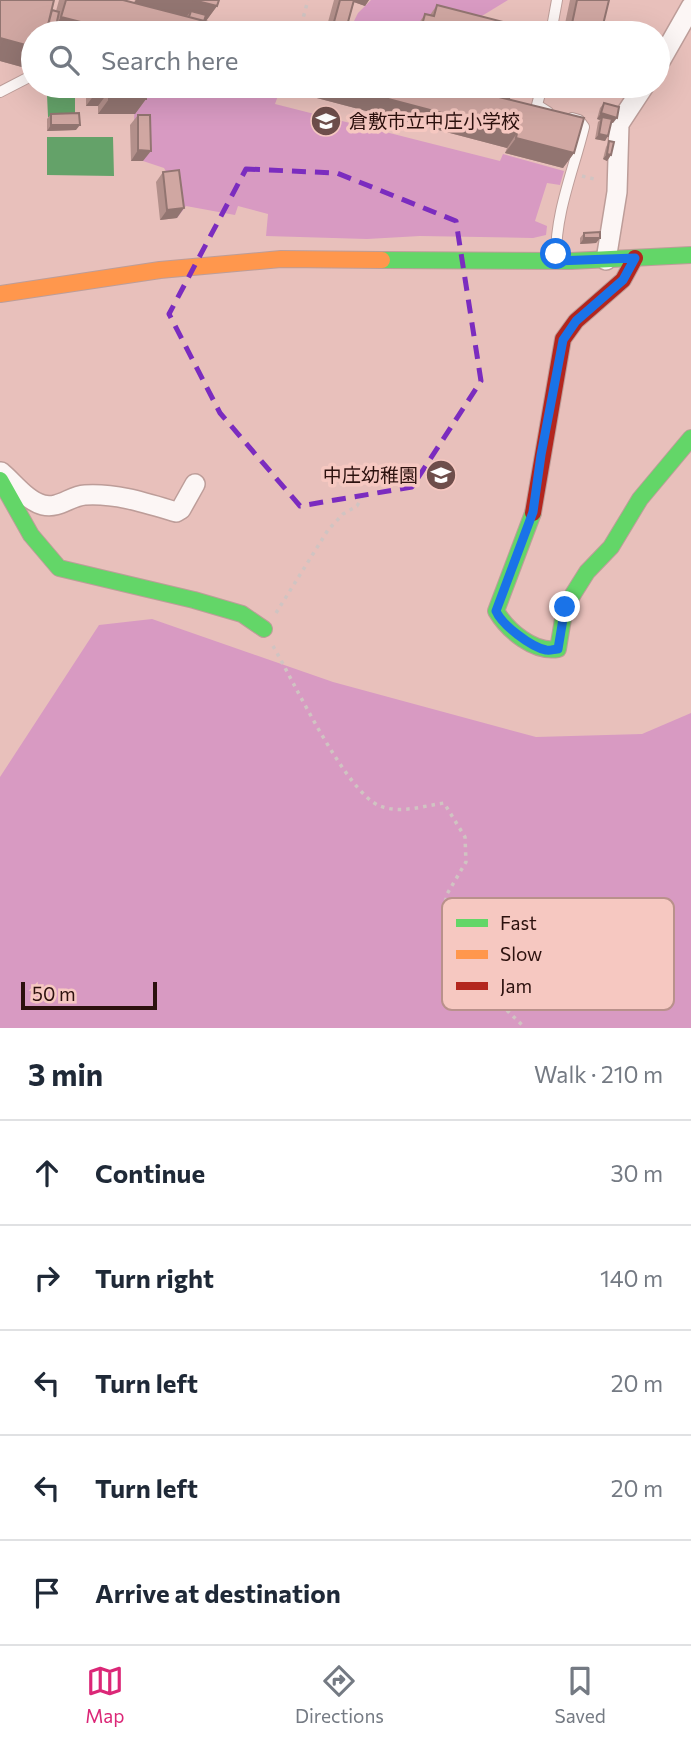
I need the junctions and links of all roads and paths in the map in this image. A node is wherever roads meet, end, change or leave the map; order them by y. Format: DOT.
graph roads {
  1 [pos="308,0"];
  2 [pos="557,0"];
  3 [pos="691,7"];
  4 [pos="302,21"];
  5 [pos="553,21"];
  6 [pos="670,44"];
  7 [pos="21,81"];
  8 [pos="0,92"];
  9 [pos="539,98"];
  10 [pos="636,98"];
  11 [pos="570,173"];
  12 [pos="617,185"];
  13 [pos="691,255"];
  14 [pos="635,258"];
  15 [pos="606,260"];
  16 [pos="556,261"];
  17 [pos="0,294"];
  18 [pos="691,438"];
  19 [pos="0,471"];
  20 [pos="0,480"];
  21 [pos="195,484"];
  22 [pos="365,492"];
  23 [pos="264,629"];
  24 [pos="446,898"];
  25 [pos="507,1010"];
  26 [pos="525,1028"];
  1 -- 4 [label="path"];
  2 -- 5 [label="lane"];
  3 -- 6 [label="street"];
  7 -- 8 [label="lane"];
  9 -- 11 [label="lane"];
  10 -- 12 [label="street"];
  11 -- 12 [label="path"];
  11 -- 16 [label="lane"];
  12 -- 15 [label="street"];
  13 -- 14 [label="street"];
  14 -- 15 [label="street"];
  14 -- 18 [label="street"];
  15 -- 16 [label="street"];
  16 -- 17 [label="street"];
  19 -- 21 [label="street"];
  20 -- 23 [label="street"];
  22 -- 23 [label="path"];
  23 -- 24 [label="path"];
  25 -- 26 [label="path"];
}
